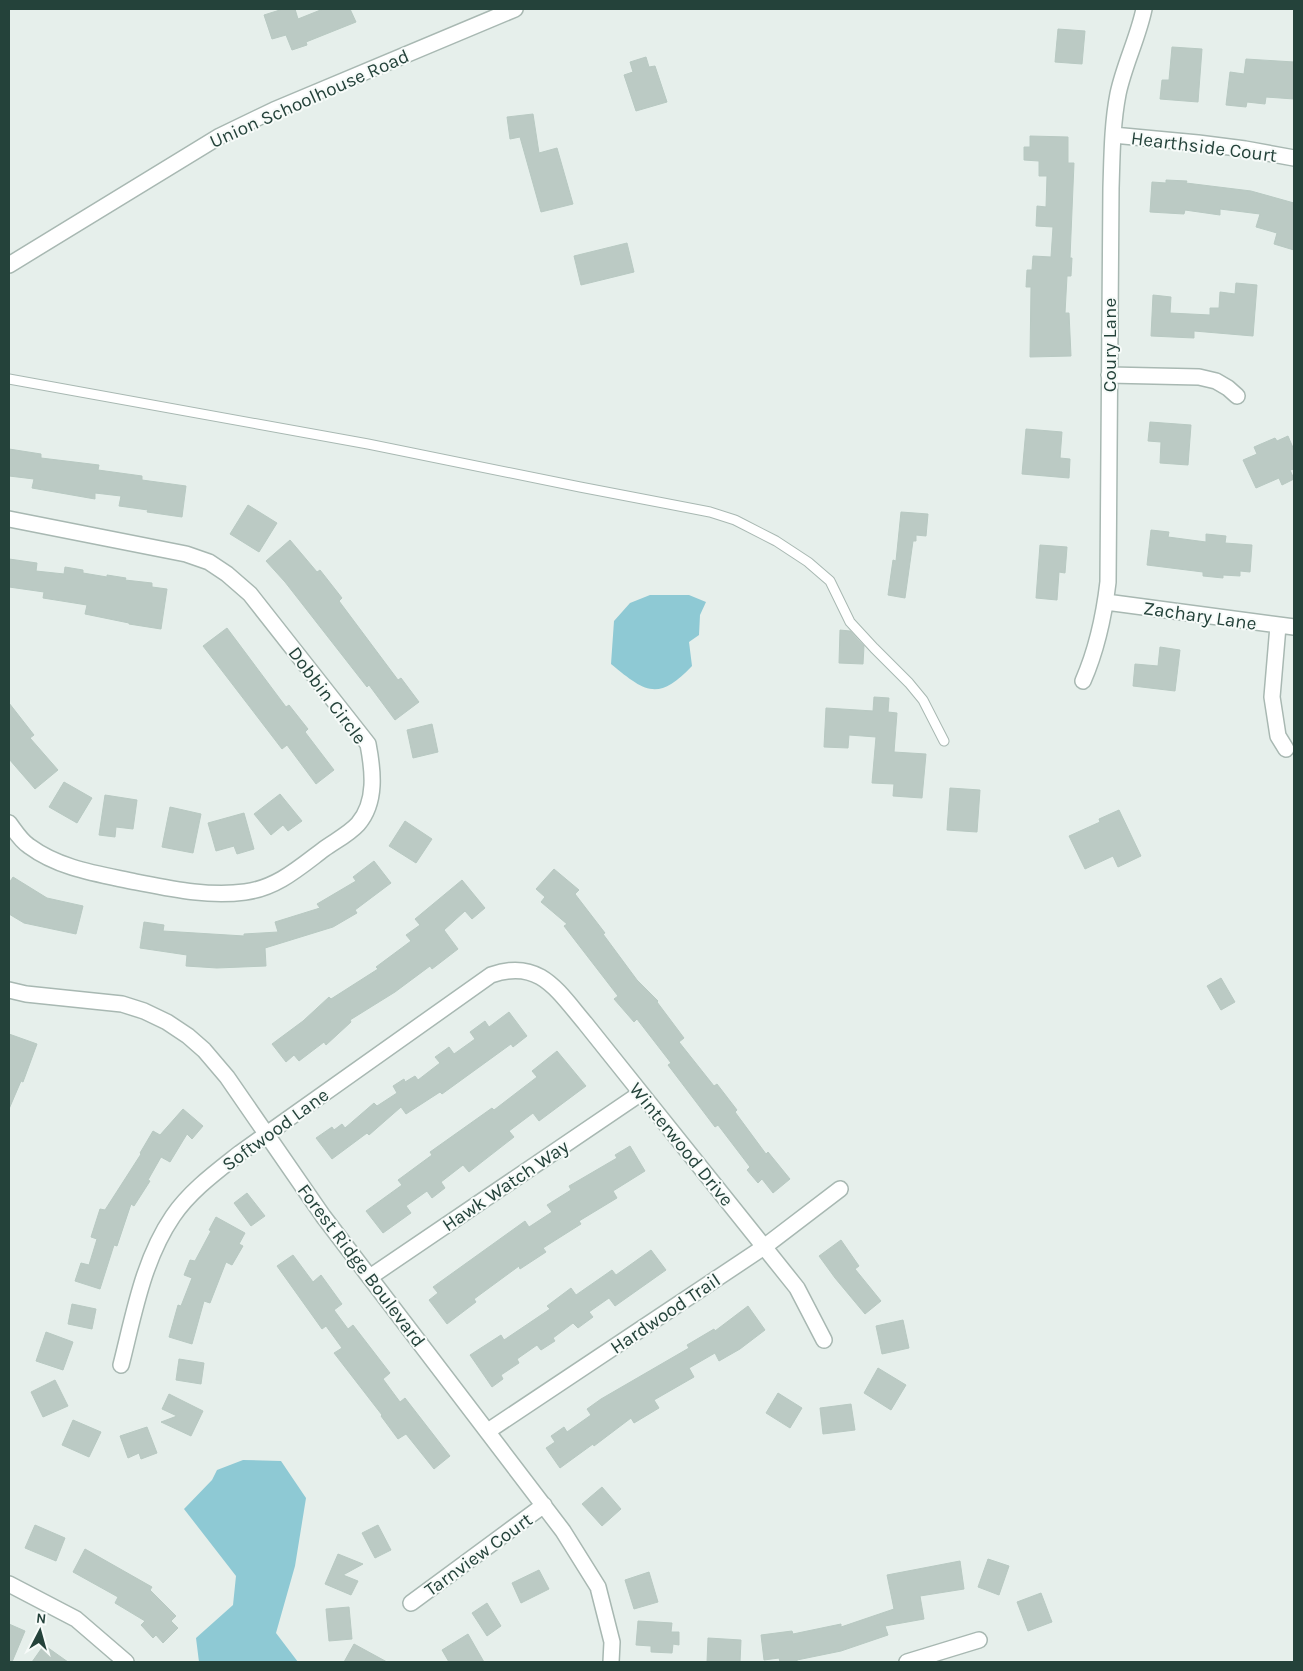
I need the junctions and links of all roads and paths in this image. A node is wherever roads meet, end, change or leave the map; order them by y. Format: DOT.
graph roads {
  1 [pos="515,9"];
  2 [pos="1144,9"];
  3 [pos="1113,135"];
  4 [pos="1294,158"];
  5 [pos="9,265"];
  6 [pos="1109,375"];
  7 [pos="9,379"];
  8 [pos="1237,396"];
  9 [pos="9,520"];
  10 [pos="1106,602"];
  11 [pos="1278,626"];
  12 [pos="1294,627"];
  13 [pos="1083,681"];
  14 [pos="944,741"];
  15 [pos="1286,749"];
  16 [pos="9,823"];
  17 [pos="517,970"];
  18 [pos="9,990"];
  19 [pos="641,1093"];
  20 [pos="266,1136"];
  21 [pos="840,1189"];
  22 [pos="764,1247"];
  23 [pos="370,1277"];
  24 [pos="824,1340"];
  25 [pos="121,1365"];
  26 [pos="488,1431"];
  27 [pos="544,1505"];
  28 [pos="9,1584"];
  29 [pos="411,1603"];
  30 [pos="979,1640"];
  31 [pos="126,1662"];
  32 [pos="611,1662"];
  33 [pos="907,1662"];
  1 -- 5 [label="street, Union Schoolhouse Road"];
  2 -- 3 [label="street, Coury Lane"];
  3 -- 4 [label="street, Hearthside Court"];
  3 -- 6 [label="street, Coury Lane"];
  6 -- 8 [label="street"];
  6 -- 10 [label="street, Coury Lane"];
  7 -- 14 [label="lane"];
  9 -- 16 [label="street, Dobbin Circle"];
  10 -- 11 [label="street, Zachary Lane"];
  10 -- 13 [label="street, Coury Lane"];
  11 -- 12 [label="street, Zachary Lane"];
  11 -- 15 [label="street"];
  17 -- 19 [label="street, Winterwood Drive"];
  17 -- 20 [label="street, Softwood Lane"];
  18 -- 20 [label="street, Forest Ridge Boulevard"];
  19 -- 22 [label="street, Winterwood Drive"];
  19 -- 23 [label="street, Hawk Watch Way"];
  20 -- 23 [label="street, Forest Ridge Boulevard"];
  20 -- 25 [label="street, Softwood Lane"];
  21 -- 22 [label="street, Hardwood Trail"];
  22 -- 24 [label="street, Winterwood Drive"];
  22 -- 26 [label="street, Hardwood Trail"];
  23 -- 26 [label="street, Forest Ridge Boulevard"];
  26 -- 27 [label="street, Forest Ridge Boulevard"];
  27 -- 29 [label="street, Tarnview Court"];
  27 -- 32 [label="street, Forest Ridge Boulevard"];
  28 -- 31 [label="street"];
  30 -- 33 [label="street"];
}
